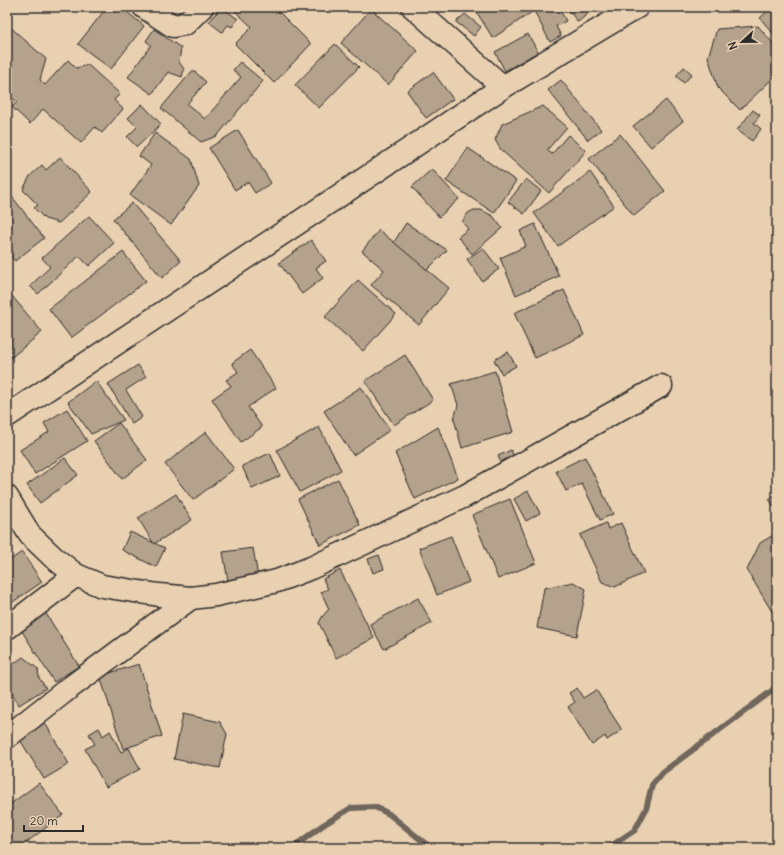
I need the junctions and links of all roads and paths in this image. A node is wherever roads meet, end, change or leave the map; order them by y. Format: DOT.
graph roads {
  1 [pos="144,7"];
  2 [pos="202,7"];
  3 [pos="413,7"];
  4 [pos="637,7"];
  5 [pos="503,87"];
  6 [pos="661,386"];
  7 [pos="7,416"];
  8 [pos="7,497"];
  9 [pos="76,575"];
  10 [pos="191,598"];
  11 [pos="7,628"];
  12 [pos="7,737"];
  1 -- 2 [label="street"];
  3 -- 5 [label="street"];
  4 -- 5 [label="street"];
  5 -- 7 [label="street"];
  6 -- 10 [label="street"];
  8 -- 9 [label="street"];
  9 -- 10 [label="street"];
  9 -- 11 [label="street"];
  10 -- 12 [label="street"];
}
